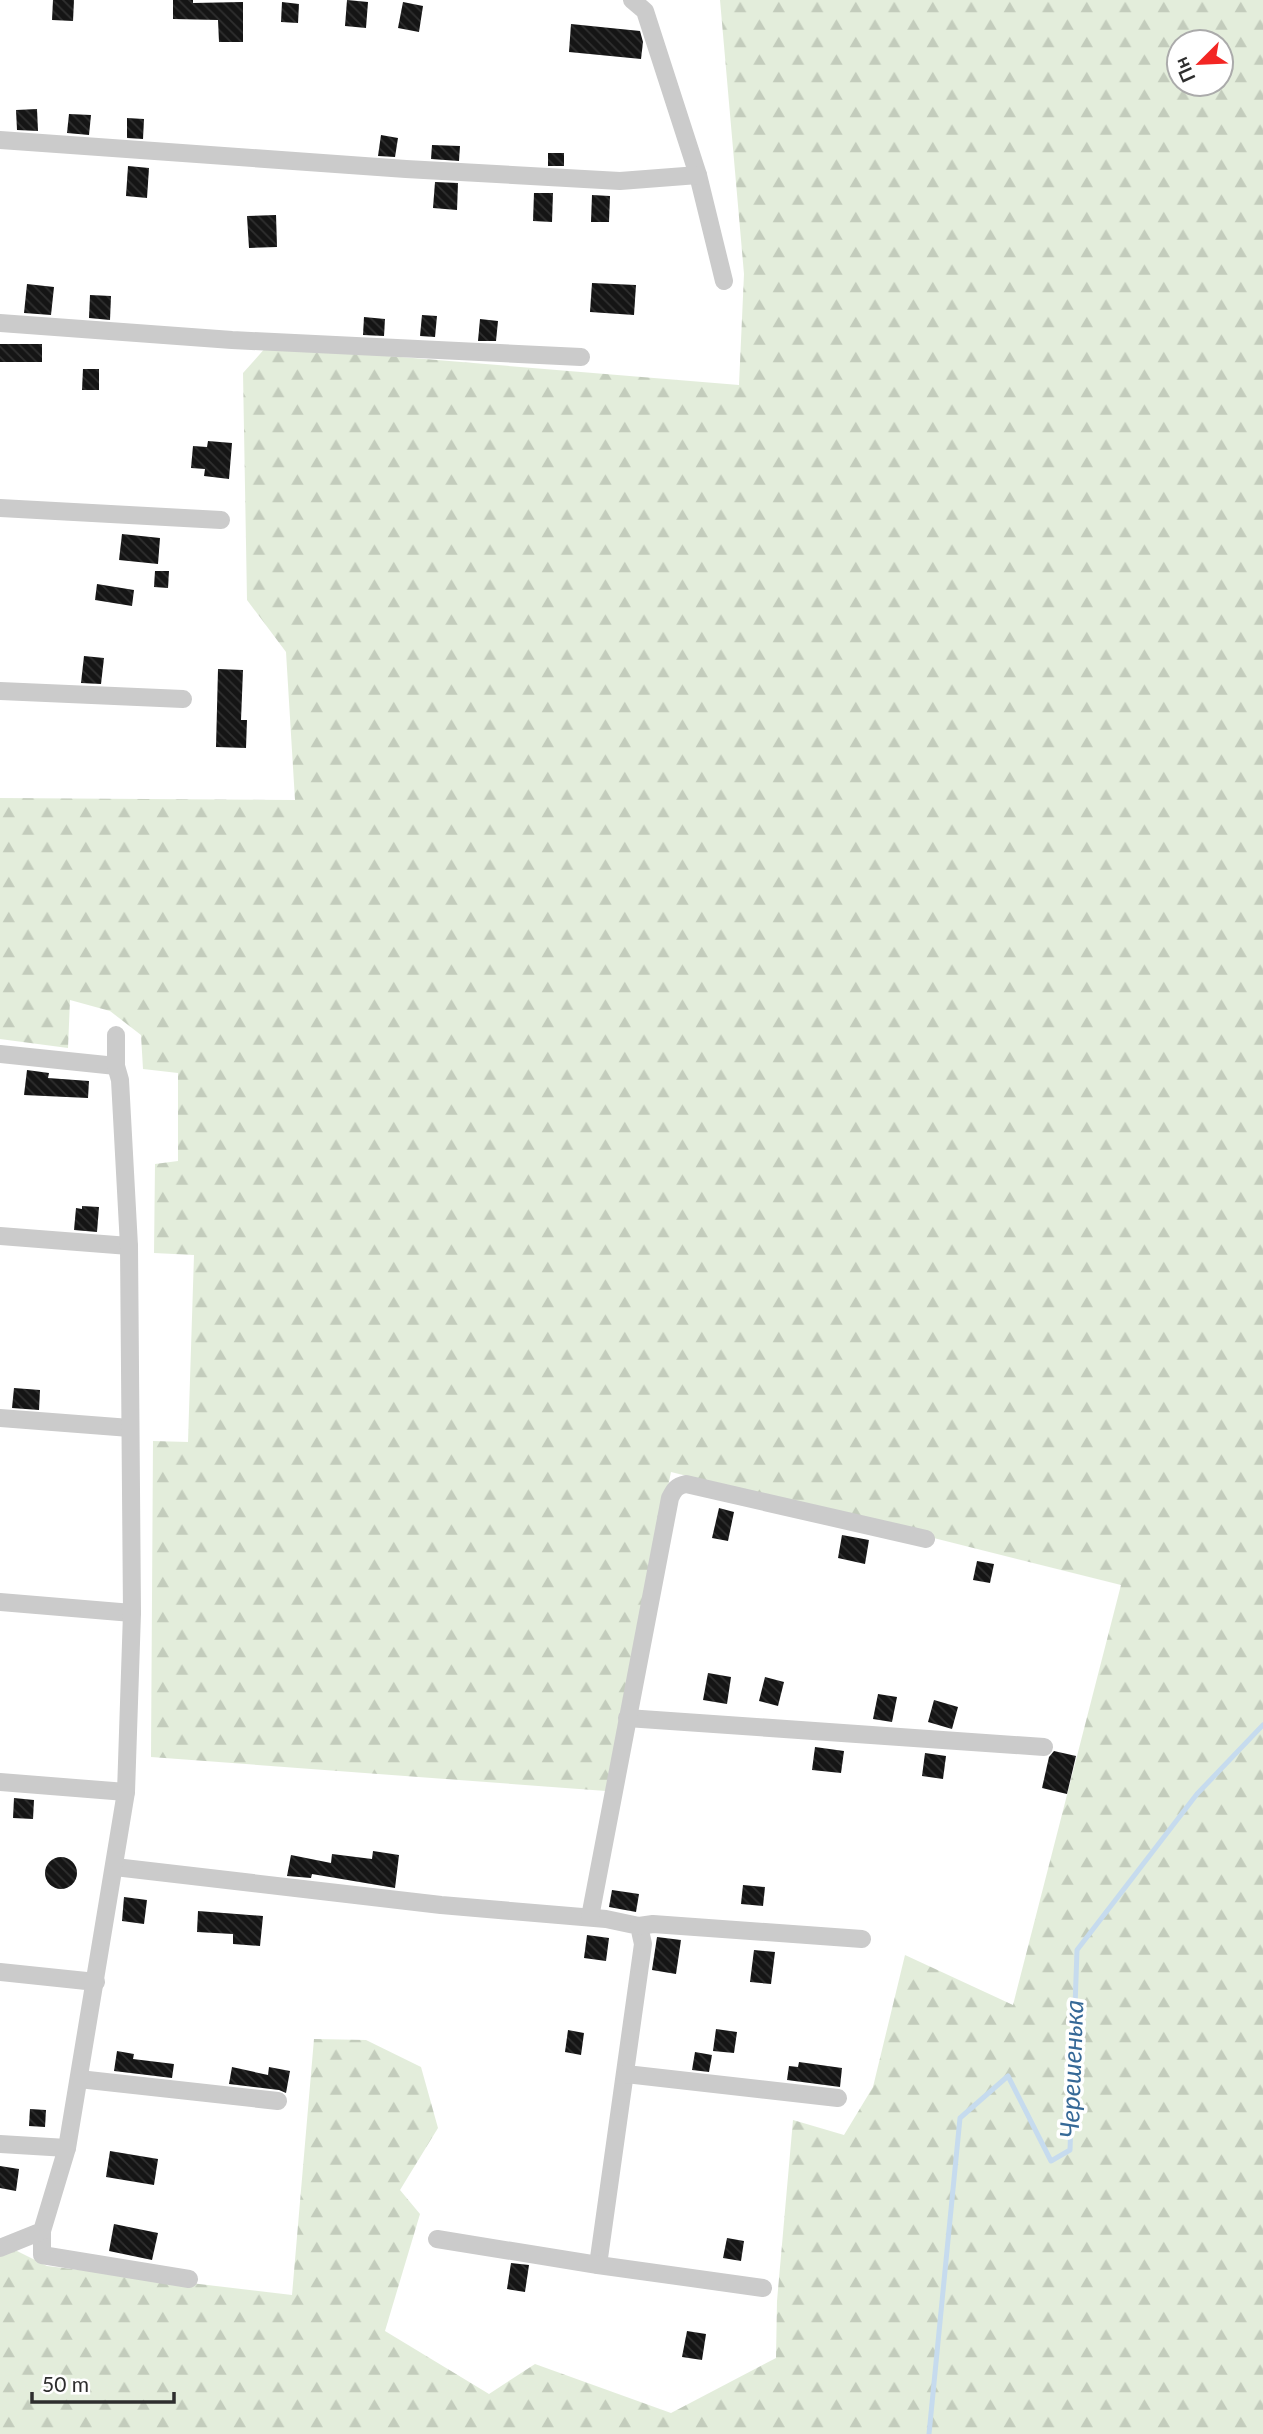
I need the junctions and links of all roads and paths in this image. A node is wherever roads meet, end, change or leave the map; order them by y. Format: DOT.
graph roads {
  1 [pos="632,0"];
  2 [pos="0,140"];
  3 [pos="698,175"];
  4 [pos="724,281"];
  5 [pos="0,323"];
  6 [pos="581,357"];
  7 [pos="0,508"];
  8 [pos="221,520"];
  9 [pos="0,691"];
  10 [pos="183,699"];
  11 [pos="116,1035"];
  12 [pos="0,1054"];
  13 [pos="116,1066"];
  14 [pos="0,1236"];
  15 [pos="129,1246"];
  16 [pos="0,1418"];
  17 [pos="130,1429"];
  18 [pos="926,1539"];
  19 [pos="0,1602"];
  20 [pos="132,1613"];
  21 [pos="627,1718"];
  22 [pos="1044,1747"];
  23 [pos="0,1782"];
  24 [pos="126,1792"];
  25 [pos="115,1867"];
  26 [pos="590,1917"];
  27 [pos="639,1926"];
  28 [pos="862,1939"];
  29 [pos="0,1972"];
  30 [pos="96,1982"];
  31 [pos="626,2074"];
  32 [pos="79,2079"];
  33 [pos="838,2098"];
  34 [pos="278,2101"];
  35 [pos="0,2144"];
  36 [pos="67,2148"];
  37 [pos="42,2231"];
  38 [pos="437,2239"];
  39 [pos="0,2248"];
  40 [pos="598,2265"];
  41 [pos="189,2278"];
  42 [pos="763,2288"];
  1 -- 3 [label="street"];
  2 -- 3 [label="street"];
  3 -- 4 [label="street"];
  5 -- 6 [label="street"];
  7 -- 8 [label="street"];
  9 -- 10 [label="street"];
  11 -- 13 [label="street"];
  12 -- 13 [label="street"];
  13 -- 15 [label="street"];
  14 -- 15 [label="street"];
  15 -- 17 [label="street"];
  16 -- 17 [label="street"];
  17 -- 20 [label="street"];
  18 -- 21 [label="street"];
  19 -- 20 [label="street"];
  20 -- 24 [label="street"];
  21 -- 22 [label="street"];
  21 -- 26 [label="street"];
  23 -- 24 [label="street"];
  24 -- 25 [label="street"];
  25 -- 26 [label="street"];
  25 -- 30 [label="street"];
  26 -- 27 [label="street"];
  27 -- 28 [label="street"];
  27 -- 31 [label="street"];
  29 -- 30 [label="street"];
  30 -- 32 [label="street"];
  31 -- 33 [label="street"];
  31 -- 40 [label="street"];
  32 -- 34 [label="street"];
  32 -- 36 [label="street"];
  35 -- 36 [label="street"];
  36 -- 37 [label="street"];
  37 -- 39 [label="street"];
  37 -- 41 [label="street"];
  38 -- 40 [label="street"];
  40 -- 42 [label="street"];
}
